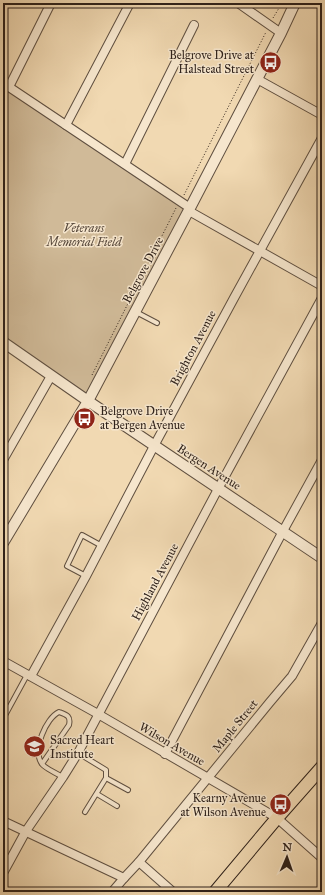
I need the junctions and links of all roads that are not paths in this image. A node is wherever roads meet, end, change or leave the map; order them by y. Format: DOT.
graph roads {
  1 [pos="51,3"];
  2 [pos="130,3"];
  3 [pos="238,3"];
  4 [pos="295,3"];
  5 [pos="194,25"];
  6 [pos="281,33"];
  7 [pos="257,79"];
  8 [pos="6,85"];
  9 [pos="322,114"];
  10 [pos="66,125"];
  11 [pos="322,138"];
  12 [pos="125,164"];
  13 [pos="190,210"];
  14 [pos="260,251"];
  15 [pos="322,286"];
  16 [pos="322,298"];
  17 [pos="135,312"];
  18 [pos="157,323"];
  19 [pos="3,342"];
  20 [pos="51,376"];
  21 [pos="88,401"];
  22 [pos="154,446"];
  23 [pos="3,460"];
  24 [pos="322,460"];
  25 [pos="218,488"];
  26 [pos="283,531"];
  27 [pos="3,543"];
  28 [pos="102,546"];
  29 [pos="322,558"];
  30 [pos="86,576"];
  31 [pos="322,623"];
  32 [pos="3,661"];
  33 [pos="29,675"];
  34 [pos="98,714"];
  35 [pos="3,719"];
  36 [pos="78,753"];
  37 [pos="165,754"];
  38 [pos="42,764"];
  39 [pos="322,767"];
  40 [pos="63,777"];
  41 [pos="106,778"];
  42 [pos="208,778"];
  43 [pos="128,790"];
  44 [pos="97,794"];
  45 [pos="117,806"];
  46 [pos="85,812"];
  47 [pos="277,818"];
  48 [pos="3,821"];
  49 [pos="26,831"];
  50 [pos="322,858"];
  51 [pos="139,862"];
  52 [pos="3,873"];
  53 [pos="124,878"];
  54 [pos="322,889"];
  55 [pos="112,892"];
  56 [pos="173,892"];
  57 [pos="215,892"];
  58 [pos="319,892"];
  1 -- 8 [label="street"];
  2 -- 10 [label="street"];
  3 -- 6 [label="street"];
  4 -- 6 [label="street, Belgrove Drive"];
  5 -- 12 [label="street"];
  6 -- 7 [label="street, Belgrove Drive"];
  7 -- 9 [label="street"];
  7 -- 13 [label="street, Belgrove Drive"];
  8 -- 10 [label="street"];
  10 -- 12 [label="street"];
  11 -- 14 [label="street, Brighton Avenue"];
  12 -- 13 [label="street"];
  13 -- 14 [label="street"];
  13 -- 17 [label="street, Belgrove Drive"];
  14 -- 15 [label="street"];
  14 -- 22 [label="street, Brighton Avenue"];
  16 -- 25 [label="street, Highland Avenue"];
  17 -- 18 [label="lane"];
  17 -- 21 [label="street, Belgrove Drive"];
  19 -- 20 [label="street, Bergen Avenue"];
  20 -- 21 [label="street, Bergen Avenue"];
  20 -- 23 [label="street"];
  21 -- 22 [label="street, Bergen Avenue"];
  21 -- 27 [label="street, Belgrove Drive"];
  22 -- 25 [label="street, Bergen Avenue"];
  22 -- 28 [label="street, Brighton Avenue"];
  24 -- 26 [label="street"];
  25 -- 26 [label="street, Bergen Avenue"];
  25 -- 34 [label="street, Highland Avenue"];
  26 -- 29 [label="street, Bergen Avenue"];
  26 -- 37 [label="street"];
  28 -- 30 [label="street, Brighton Avenue"];
  28 -- 30 [label="lane"];
  30 -- 33 [label="street, Brighton Avenue"];
  31 -- 42 [label="street, Maple Street"];
  32 -- 33 [label="street, Wilson Avenue"];
  33 -- 34 [label="street, Wilson Avenue"];
  33 -- 35 [label="lane"];
  34 -- 36 [label="street, Highland Avenue"];
  34 -- 37 [label="street, Wilson Avenue"];
  36 -- 40 [label="street, Highland Avenue"];
  36 -- 41 [label="lane"];
  37 -- 42 [label="street, Wilson Avenue"];
  38 -- 38 [label="lane"];
  38 -- 40 [label="lane"];
  39 -- 47 [label="main road"];
  40 -- 49 [label="street, Highland Avenue"];
  41 -- 43 [label="lane"];
  41 -- 44 [label="lane"];
  42 -- 47 [label="street, Wilson Avenue"];
  42 -- 51 [label="street, Maple Street"];
  44 -- 45 [label="lane"];
  44 -- 46 [label="lane"];
  47 -- 50 [label="street, Wilson Avenue"];
  47 -- 57 [label="main road"];
  48 -- 49 [label="street"];
  49 -- 52 [label="street, Highland Avenue"];
  49 -- 53 [label="street"];
  51 -- 53 [label="street, Maple Street"];
  51 -- 56 [label="street"];
  53 -- 55 [label="street, Maple Street"];
  54 -- 58 [label="street"];
}
